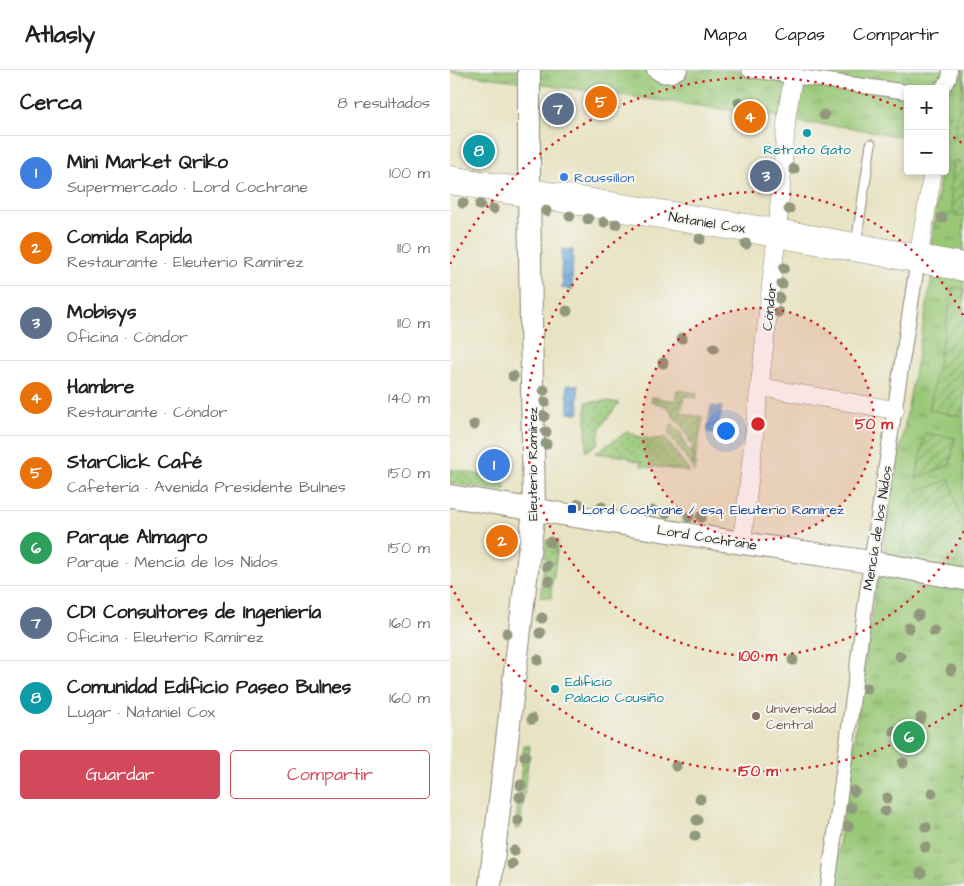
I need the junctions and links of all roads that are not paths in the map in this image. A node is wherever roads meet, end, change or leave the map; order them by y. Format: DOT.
graph roads {
  1 [pos="530,70"];
  2 [pos="654,70"];
  3 [pos="680,70"];
  4 [pos="749,70"];
  5 [pos="950,70"];
  6 [pos="793,73"];
  7 [pos="944,85"];
  8 [pos="904,91"];
  9 [pos="871,144"];
  10 [pos="932,175"];
  11 [pos="450,180"];
  12 [pos="529,193"];
  13 [pos="777,233"];
  14 [pos="855,247"];
  15 [pos="918,259"];
  16 [pos="964,267"];
  17 [pos="760,387"];
  18 [pos="895,410"];
  19 [pos="450,496"];
  20 [pos="534,510"];
  21 [pos="742,543"];
  22 [pos="871,562"];
  23 [pos="964,579"];
  24 [pos="490,886"];
  25 [pos="828,886"];
  1 -- 12 [label="street, Eleuterio Ramírez"];
  2 -- 3 [label="street"];
  4 -- 6 [label="street"];
  5 -- 7 [label="street"];
  6 -- 8 [label="street"];
  6 -- 13 [label="street, Cóndor"];
  9 -- 14 [label="lane"];
  10 -- 15 [label="street, Mencía de los Nidos"];
  11 -- 12 [label="main road, Nataniel Cox"];
  12 -- 13 [label="main road, Nataniel Cox"];
  12 -- 20 [label="street, Eleuterio Ramírez"];
  13 -- 14 [label="main road, Nataniel Cox"];
  13 -- 17 [label="street, Cóndor"];
  14 -- 15 [label="main road, Nataniel Cox"];
  15 -- 16 [label="main road, Nataniel Cox"];
  15 -- 18 [label="street, Mencía de los Nidos"];
  17 -- 18 [label="street"];
  17 -- 21 [label="street, Cóndor"];
  18 -- 22 [label="street, Mencía de los Nidos"];
  19 -- 20 [label="street, Lord Cochrane"];
  20 -- 21 [label="street, Lord Cochrane"];
  20 -- 24 [label="street, Eleuterio Ramírez"];
  21 -- 22 [label="street, Lord Cochrane"];
  22 -- 23 [label="street, Lord Cochrane"];
  22 -- 25 [label="street, Mencía de los Nidos"];
}
